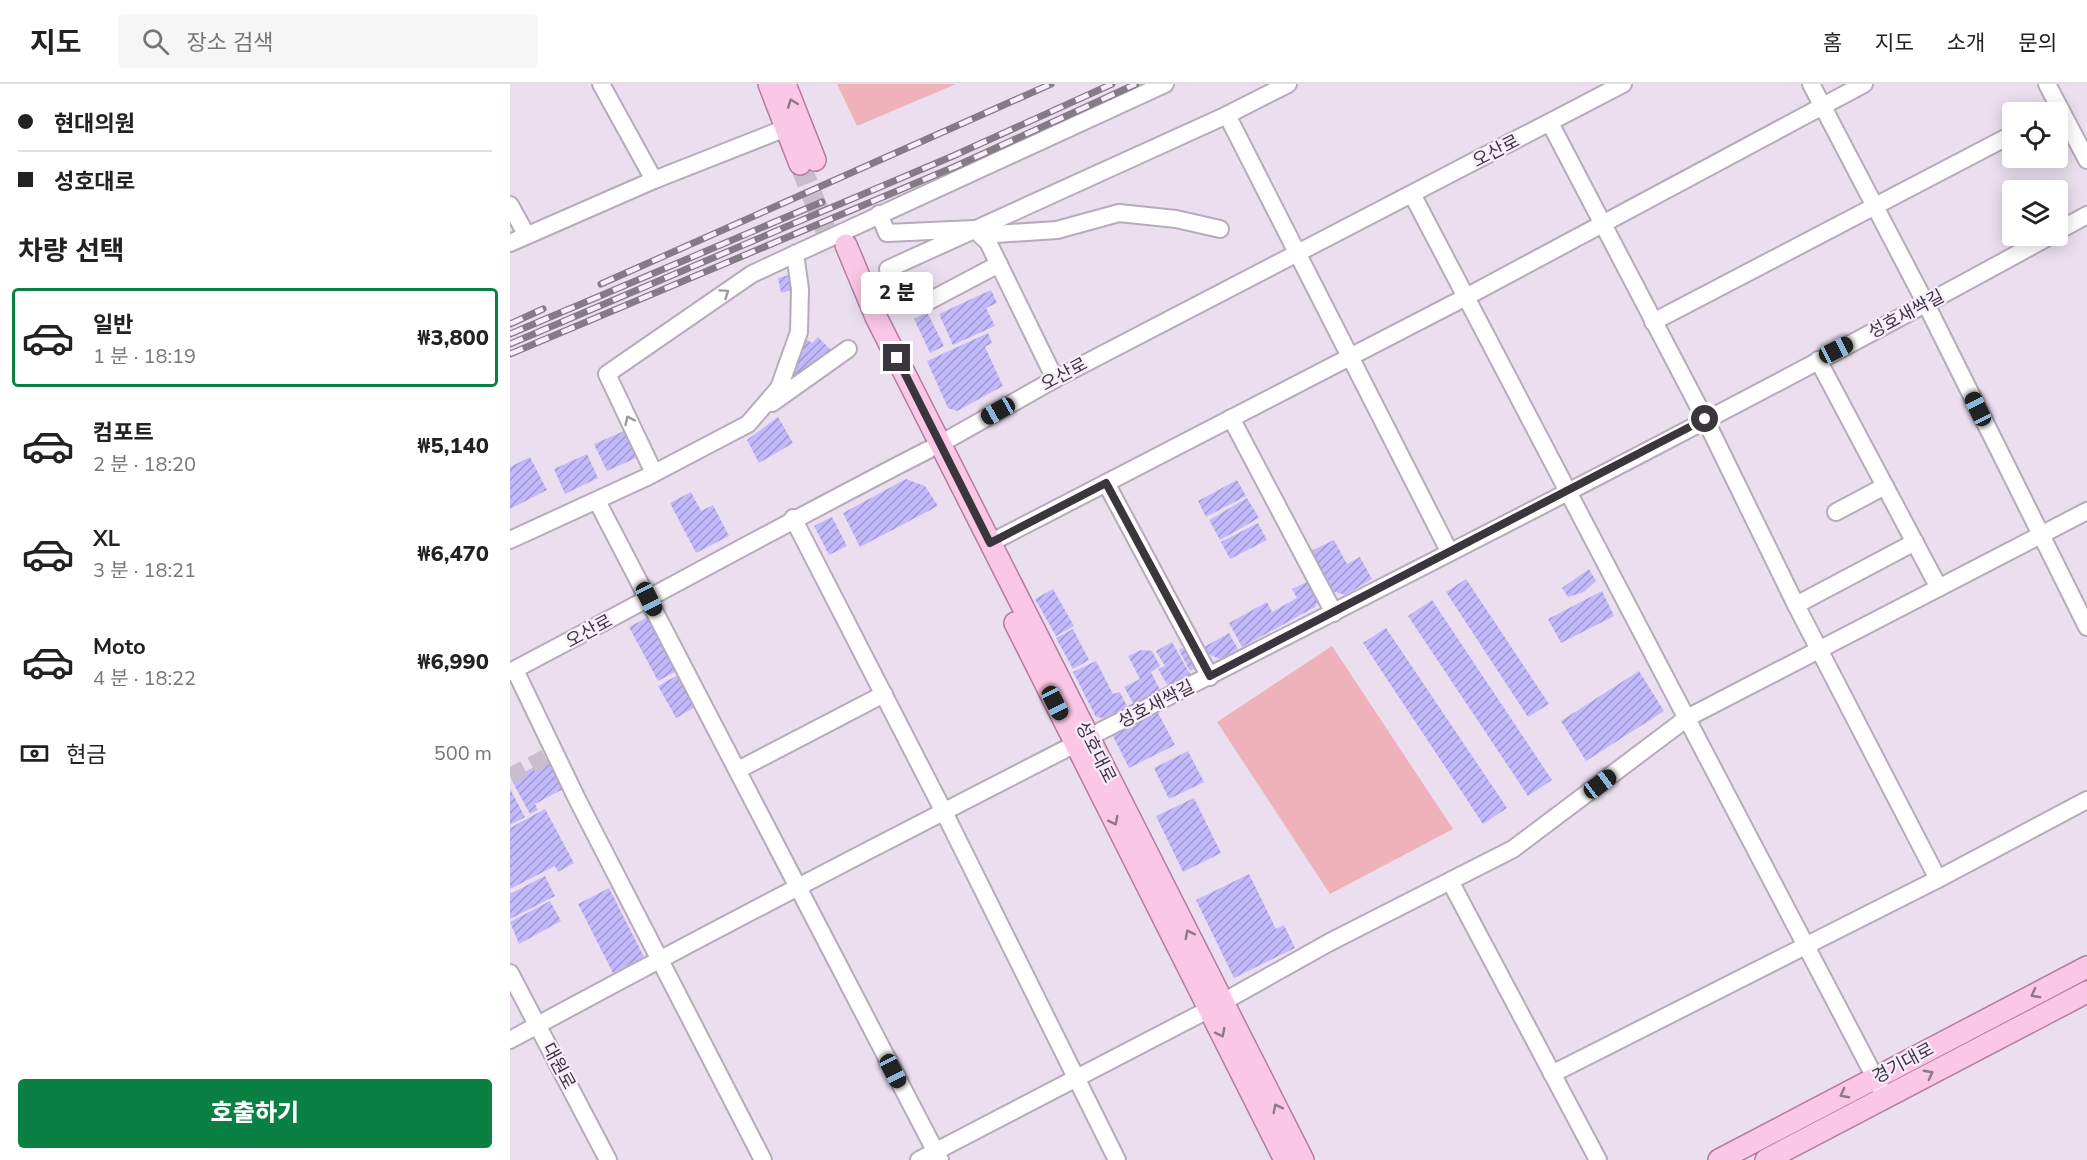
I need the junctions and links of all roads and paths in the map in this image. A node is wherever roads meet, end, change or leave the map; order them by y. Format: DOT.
graph roads {
  1 [pos="601,84"];
  2 [pos="769,84"];
  3 [pos="785,84"];
  4 [pos="1165,84"];
  5 [pos="1288,84"];
  6 [pos="1623,84"];
  7 [pos="1811,84"];
  8 [pos="1864,84"];
  9 [pos="2047,84"];
  10 [pos="2054,102"];
  11 [pos="1823,105"];
  12 [pos="1227,115"];
  13 [pos="1550,123"];
  14 [pos="786,128"];
  15 [pos="2068,129"];
  16 [pos="2002,140"];
  17 [pos="2087,160"];
  18 [pos="654,180"];
  19 [pos="1412,194"];
  20 [pos="510,205"];
  21 [pos="1876,207"];
  22 [pos="879,214"];
  23 [pos="2087,215"];
  24 [pos="1602,224"];
  25 [pos="2068,225"];
  26 [pos="974,229"];
  27 [pos="1220,229"];
  28 [pos="526,234"];
  29 [pos="510,243"];
  30 [pos="2032,246"];
  31 [pos="840,248"];
  32 [pos="1298,253"];
  33 [pos="795,254"];
  34 [pos="999,264"];
  35 [pos="888,269"];
  36 [pos="1466,297"];
  37 [pos="929,301"];
  38 [pos="1926,304"];
  39 [pos="1653,322"];
  40 [pos="848,349"];
  41 [pos="1351,356"];
  42 [pos="1818,360"];
  43 [pos="1056,379"];
  44 [pos="762,411"];
  45 [pos="1231,418"];
  46 [pos="1705,419"];
  47 [pos="934,447"];
  48 [pos="654,473"];
  49 [pos="1106,483"];
  50 [pos="1885,486"];
  51 [pos="1568,491"];
  52 [pos="597,501"];
  53 [pos="2087,511"];
  54 [pos="1836,512"];
  55 [pos="793,518"];
  56 [pos="2040,536"];
  57 [pos="510,540"];
  58 [pos="1915,542"];
  59 [pos="990,543"];
  60 [pos="1449,551"];
  61 [pos="1939,588"];
  62 [pos="649,599"];
  63 [pos="1796,605"];
  64 [pos="1334,613"];
  65 [pos="2087,627"];
  66 [pos="1819,650"];
  67 [pos="512,671"];
  68 [pos="1210,676"];
  69 [pos="884,694"];
  70 [pos="1687,718"];
  71 [pos="1083,742"];
  72 [pos="738,770"];
  73 [pos="2087,800"];
  74 [pos="944,812"];
  75 [pos="1938,879"];
  76 [pos="1450,881"];
  77 [pos="799,889"];
  78 [pos="1806,946"];
  79 [pos="660,961"];
  80 [pos="2087,967"];
  81 [pos="510,973"];
  82 [pos="2087,992"];
  83 [pos="1216,1006"];
  84 [pos="537,1026"];
  85 [pos="510,1040"];
  86 [pos="1552,1074"];
  87 [pos="1875,1078"];
  88 [pos="1076,1080"];
  89 [pos="1885,1097"];
  90 [pos="937,1156"];
  91 [pos="608,1160"];
  92 [pos="763,1160"];
  93 [pos="919,1160"];
  94 [pos="1117,1160"];
  95 [pos="1285,1160"];
  96 [pos="1304,1160"];
  97 [pos="1598,1160"];
  98 [pos="1719,1160"];
  99 [pos="1766,1160"];
  1 -- 18 [label="street"];
  2 -- 14 [label="main road"];
  14 -- 3 [label="main road, one-way"];
  4 -- 22 [label="street"];
  5 -- 12 [label="street"];
  6 -- 13 [label="street, 오산로"];
  7 -- 11 [label="street"];
  8 -- 11 [label="street"];
  9 -- 10 [label="street"];
  11 -- 21 [label="street"];
  11 -- 24 [label="street"];
  12 -- 26 [label="street"];
  12 -- 32 [label="street"];
  13 -- 19 [label="street, 오산로"];
  13 -- 24 [label="street"];
  14 -- 18 [label="street"];
  15 -- 17 [label="street"];
  16 -- 21 [label="street"];
  18 -- 28 [label="street"];
  19 -- 32 [label="street, 오산로"];
  19 -- 36 [label="street"];
  20 -- 28 [label="street"];
  21 -- 38 [label="street"];
  21 -- 39 [label="street"];
  22 -- 26 [label="street"];
  22 -- 33 [label="street"];
  23 -- 25 [label="street"];
  24 -- 36 [label="street"];
  24 -- 39 [label="street"];
  26 -- 27 [label="street"];
  26 -- 34 [label="street"];
  26 -- 35 [label="street"];
  28 -- 29 [label="street"];
  30 -- 38 [label="street, 성호새싹길"];
  31 -- 47 [label="main road, 성호대로"];
  32 -- 41 [label="street"];
  32 -- 43 [label="street, 오산로"];
  33 -- 44 [label="street"];
  48 -- 33 [label="street, one-way"];
  34 -- 37 [label="street"];
  34 -- 43 [label="street"];
  36 -- 41 [label="street"];
  36 -- 51 [label="street"];
  38 -- 42 [label="street, 성호새싹길"];
  38 -- 56 [label="street"];
  39 -- 46 [label="street"];
  40 -- 44 [label="street"];
  41 -- 45 [label="street"];
  41 -- 60 [label="street"];
  42 -- 46 [label="street, 성호새싹길"];
  42 -- 50 [label="street"];
  43 -- 47 [label="street, 오산로"];
  44 -- 48 [label="street"];
  45 -- 49 [label="street"];
  45 -- 64 [label="street"];
  46 -- 51 [label="street, 성호새싹길"];
  46 -- 63 [label="street"];
  47 -- 55 [label="street, 오산로"];
  47 -- 59 [label="main road, 성호대로"];
  47 -- 71 [label="main road, 성호대로"];
  48 -- 52 [label="street"];
  49 -- 59 [label="street"];
  49 -- 68 [label="street"];
  50 -- 54 [label="street"];
  50 -- 58 [label="street"];
  51 -- 60 [label="street, 성호새싹길"];
  51 -- 70 [label="street"];
  52 -- 57 [label="street"];
  52 -- 62 [label="street"];
  53 -- 56 [label="street"];
  55 -- 62 [label="street, 오산로"];
  55 -- 69 [label="street"];
  56 -- 61 [label="street"];
  56 -- 65 [label="street"];
  58 -- 61 [label="street"];
  58 -- 63 [label="street"];
  59 -- 71 [label="main road, 성호대로"];
  60 -- 64 [label="street, 성호새싹길"];
  61 -- 66 [label="street"];
  62 -- 67 [label="street, 오산로"];
  62 -- 72 [label="street"];
  63 -- 66 [label="street"];
  64 -- 68 [label="street, 성호새싹길"];
  66 -- 70 [label="street"];
  66 -- 75 [label="street"];
  67 -- 79 [label="street"];
  68 -- 71 [label="street, 성호새싹길"];
  69 -- 72 [label="street"];
  69 -- 74 [label="street"];
  70 -- 76 [label="street"];
  70 -- 78 [label="street"];
  71 -- 74 [label="street, 성호새싹길"];
  71 -- 83 [label="main road, 성호대로"];
  72 -- 77 [label="street"];
  73 -- 75 [label="street"];
  74 -- 77 [label="street, 성호새싹길"];
  74 -- 88 [label="street"];
  75 -- 78 [label="street"];
  76 -- 83 [label="street"];
  76 -- 86 [label="street"];
  77 -- 79 [label="street, 성호새싹길"];
  77 -- 90 [label="street"];
  78 -- 86 [label="street"];
  78 -- 87 [label="street"];
  79 -- 84 [label="street, 성호새싹길"];
  79 -- 92 [label="street"];
  80 -- 87 [label="main road, 경기대로, one-way"];
  81 -- 84 [label="street, 대원로"];
  89 -- 82 [label="main road, 경기대로, one-way"];
  83 -- 88 [label="street"];
  83 -- 95 [label="main road, 성호대로, one-way"];
  96 -- 83 [label="main road, 성호대로, one-way"];
  84 -- 85 [label="street, 성호새싹길"];
  84 -- 91 [label="street, 대원로"];
  86 -- 97 [label="street"];
  87 -- 89 [label="street"];
  87 -- 98 [label="main road, 경기대로, one-way"];
  88 -- 90 [label="street"];
  88 -- 94 [label="street"];
  89 -- 99 [label="main road, 경기대로"];
  90 -- 93 [label="street"];
}
